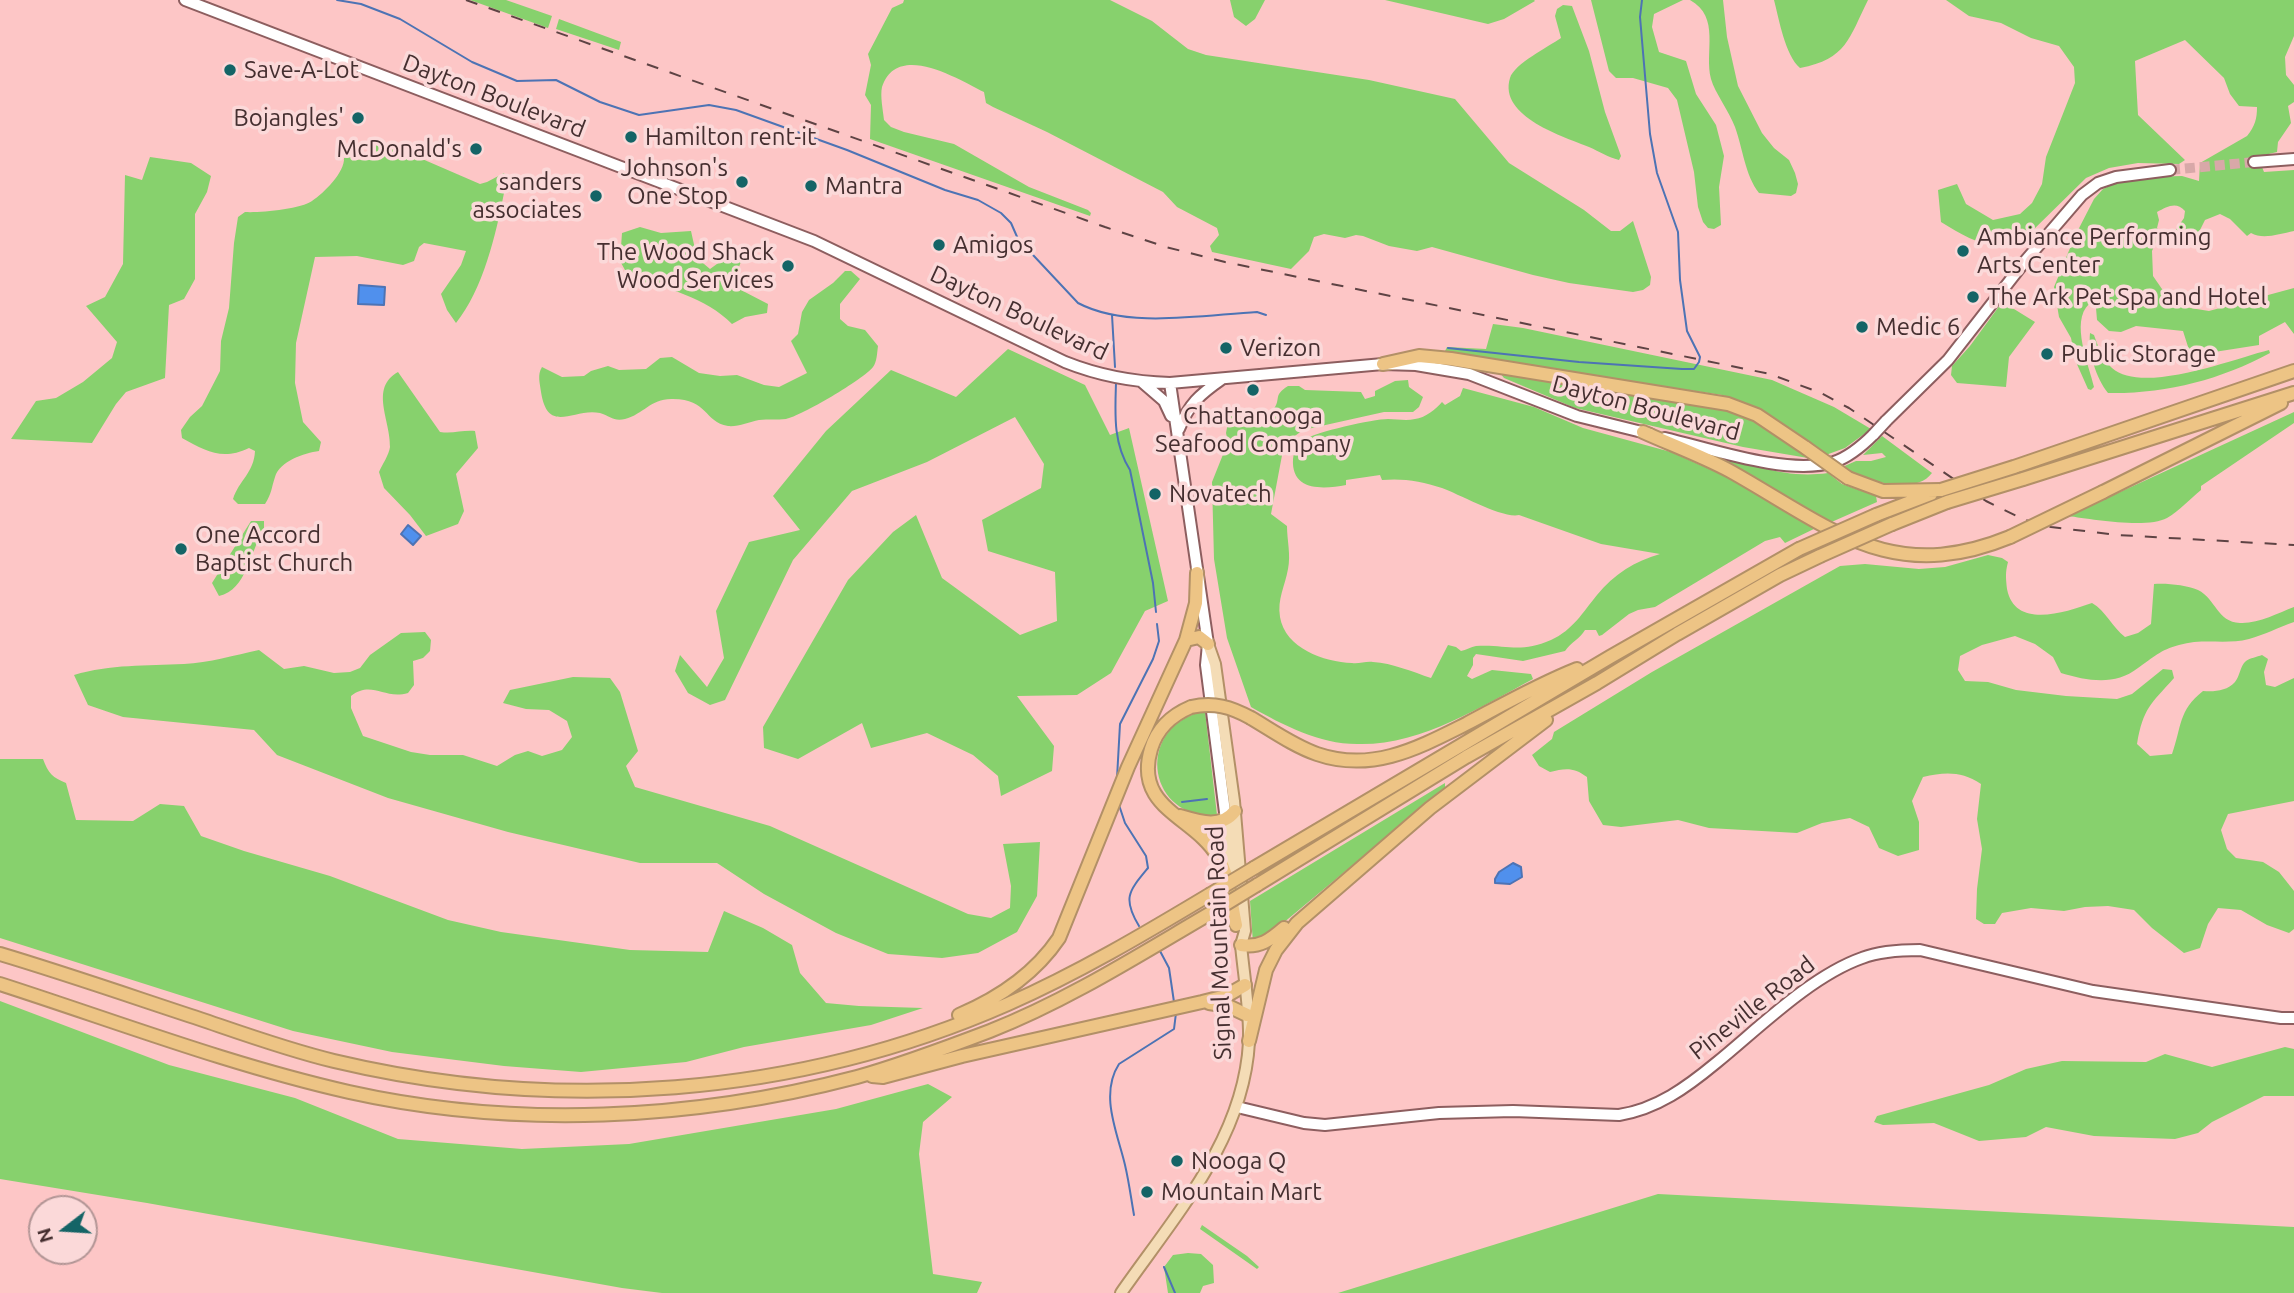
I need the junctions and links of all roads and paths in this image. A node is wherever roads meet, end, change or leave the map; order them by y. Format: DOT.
graph roads {
  1 [pos="185,0"];
  2 [pos="2294,159"];
  3 [pos="2253,163"];
  4 [pos="2170,170"];
  5 [pos="1383,364"];
  6 [pos="2294,371"];
  7 [pos="1222,379"];
  8 [pos="1142,382"];
  9 [pos="1170,383"];
  10 [pos="2294,395"];
  11 [pos="1178,432"];
  12 [pos="1643,432"];
  13 [pos="1941,490"];
  14 [pos="1198,573"];
  15 [pos="1186,640"];
  16 [pos="1208,644"];
  17 [pos="1610,657"];
  18 [pos="1597,684"];
  19 [pos="1173,814"];
  20 [pos="1231,815"];
  21 [pos="1347,879"];
  22 [pos="1236,925"];
  23 [pos="1241,945"];
  24 [pos="0,954"];
  25 [pos="0,984"];
  26 [pos="1245,985"];
  27 [pos="1202,1002"];
  28 [pos="1247,1015"];
  29 [pos="2294,1018"];
  30 [pos="927,1036"];
  31 [pos="1249,1041"];
  32 [pos="861,1076"];
  33 [pos="1237,1107"];
  34 [pos="1121,1293"];
  1 -- 8 [label="main road, Dayton Boulevard"];
  2 -- 3 [label="main road"];
  4 -- 12 [label="main road, Dayton Boulevard, bridge"];
  5 -- 7 [label="main road, Dayton Boulevard"];
  5 -- 12 [label="main road, Dayton Boulevard"];
  5 -- 13 [label="highway, bridge"];
  6 -- 13 [label="highway, bridge"];
  7 -- 9 [label="main road, Dayton Boulevard"];
  7 -- 11 [label="main road"];
  8 -- 9 [label="main road, Dayton Boulevard"];
  8 -- 11 [label="main road"];
  9 -- 11 [label="main road, Signal Mountain Road"];
  10 -- 12 [label="highway, bridge"];
  10 -- 18 [label="highway, bridge"];
  11 -- 14 [label="main road, Signal Mountain Road"];
  13 -- 17 [label="highway, bridge"];
  14 -- 15 [label="highway"];
  14 -- 16 [label="main road, Signal Mountain Road"];
  15 -- 16 [label="highway"];
  15 -- 30 [label="highway"];
  16 -- 20 [label="main road, Signal Mountain Road"];
  17 -- 19 [label="highway, bridge"];
  17 -- 30 [label="highway, bridge"];
  18 -- 21 [label="highway"];
  18 -- 32 [label="highway, bridge"];
  19 -- 20 [label="highway"];
  19 -- 22 [label="highway"];
  20 -- 22 [label="main road, Signal Mountain Road"];
  20 -- 23 [label="main road, Signal Mountain Road"];
  21 -- 23 [label="highway"];
  21 -- 31 [label="highway"];
  22 -- 23 [label="main road, Signal Mountain Road"];
  23 -- 26 [label="main road, Signal Mountain Road"];
  24 -- 30 [label="highway"];
  25 -- 32 [label="highway"];
  26 -- 27 [label="highway"];
  26 -- 28 [label="main road, Signal Mountain Road"];
  27 -- 28 [label="highway"];
  27 -- 32 [label="highway"];
  28 -- 31 [label="main road, Signal Mountain Road"];
  29 -- 33 [label="main road, Pineville Road"];
  31 -- 33 [label="main road, Signal Mountain Road"];
  33 -- 34 [label="main road, Signal Mountain Road"];
}
